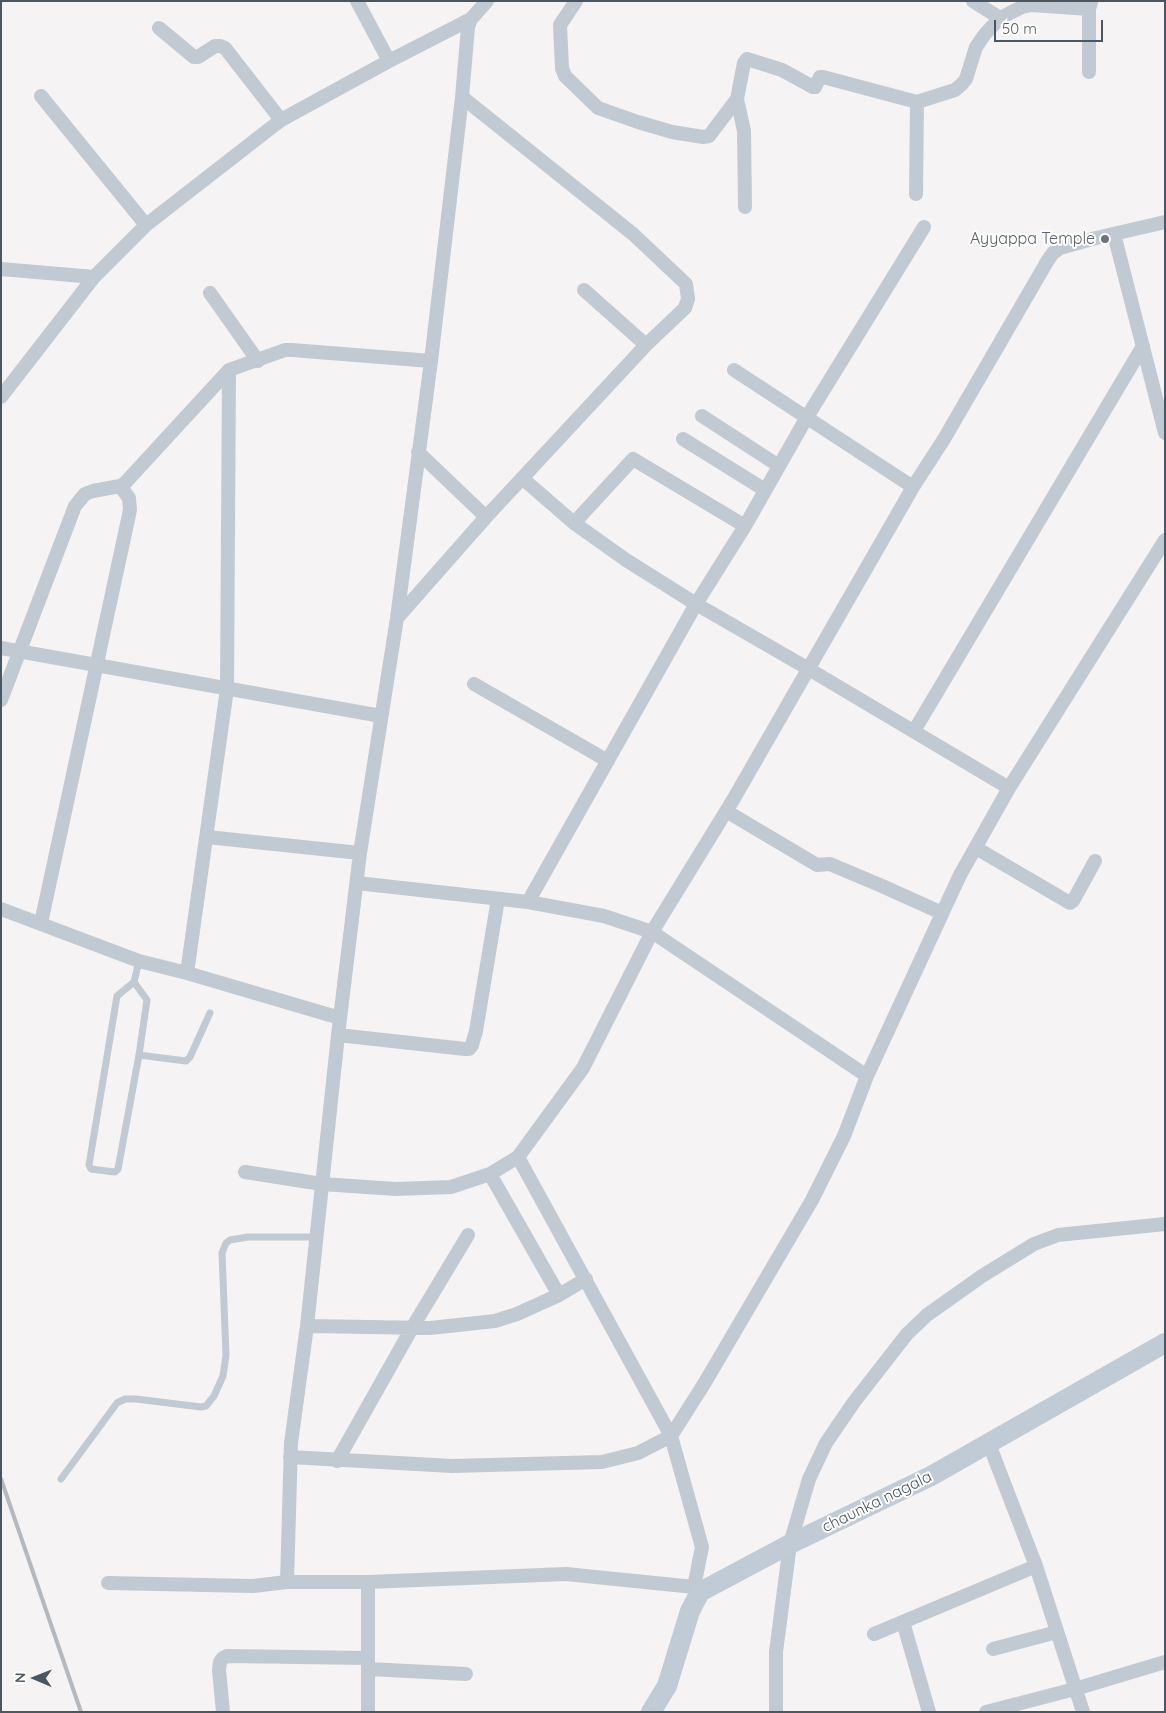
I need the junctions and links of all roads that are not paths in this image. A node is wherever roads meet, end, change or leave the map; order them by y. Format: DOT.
graph roads {
  1 [pos="357,1"];
  2 [pos="487,1"];
  3 [pos="576,1"];
  4 [pos="973,1"];
  5 [pos="1091,5"];
  6 [pos="1000,18"];
  7 [pos="471,19"];
  8 [pos="159,28"];
  9 [pos="389,61"];
  10 [pos="1089,72"];
  11 [pos="41,96"];
  12 [pos="462,97"];
  13 [pos="736,99"];
  14 [pos="917,102"];
  15 [pos="281,120"];
  16 [pos="916,194"];
  17 [pos="745,207"];
  18 [pos="1165,222"];
  19 [pos="146,225"];
  20 [pos="924,227"];
  21 [pos="1114,234"];
  22 [pos="1,269"];
  23 [pos="94,277"];
  24 [pos="584,290"];
  25 [pos="210,293"];
  26 [pos="646,345"];
  27 [pos="1143,346"];
  28 [pos="258,361"];
  29 [pos="431,362"];
  30 [pos="229,370"];
  31 [pos="734,370"];
  32 [pos="1,397"];
  33 [pos="702,416"];
  34 [pos="807,417"];
  35 [pos="1165,433"];
  36 [pos="683,439"];
  37 [pos="418,452"];
  38 [pos="779,466"];
  39 [pos="522,478"];
  40 [pos="120,486"];
  41 [pos="912,487"];
  42 [pos="765,490"];
  43 [pos="486,517"];
  44 [pos="574,523"];
  45 [pos="744,526"];
  46 [pos="1165,540"];
  47 [pos="696,604"];
  48 [pos="396,618"];
  49 [pos="1,648"];
  50 [pos="20,652"];
  51 [pos="98,665"];
  52 [pos="808,668"];
  53 [pos="474,684"];
  54 [pos="227,689"];
  55 [pos="1,700"];
  56 [pos="380,716"];
  57 [pos="914,731"];
  58 [pos="608,761"];
  59 [pos="1009,788"];
  60 [pos="726,811"];
  61 [pos="207,837"];
  62 [pos="976,848"];
  63 [pos="360,853"];
  64 [pos="1094,861"];
  65 [pos="357,883"];
  66 [pos="498,899"];
  67 [pos="528,902"];
  68 [pos="1,909"];
  69 [pos="942,914"];
  70 [pos="41,923"];
  71 [pos="652,932"];
  72 [pos="139,961"];
  73 [pos="187,973"];
  74 [pos="134,982"];
  75 [pos="210,1013"];
  76 [pos="340,1018"];
  77 [pos="338,1035"];
  78 [pos="139,1055"];
  79 [pos="867,1076"];
  80 [pos="518,1157"];
  81 [pos="245,1172"];
  82 [pos="490,1174"];
  83 [pos="322,1184"];
  84 [pos="1165,1224"];
  85 [pos="468,1235"];
  86 [pos="316,1237"];
  87 [pos="586,1279"];
  88 [pos="560,1294"];
  89 [pos="307,1326"];
  90 [pos="412,1328"];
  91 [pos="1165,1342"];
  92 [pos="671,1436"];
  93 [pos="989,1444"];
  94 [pos="290,1457"];
  95 [pos="337,1461"];
  96 [pos="61,1479"];
  97 [pos="790,1544"];
  98 [pos="1036,1566"];
  99 [pos="287,1582"];
  100 [pos="368,1582"];
  101 [pos="108,1583"];
  102 [pos="697,1589"];
  103 [pos="903,1622"];
  104 [pos="1057,1632"];
  105 [pos="874,1634"];
  106 [pos="993,1649"];
  107 [pos="1165,1662"];
  108 [pos="368,1663"];
  109 [pos="466,1674"];
  110 [pos="1075,1689"];
  111 [pos="223,1712"];
  112 [pos="368,1712"];
  113 [pos="651,1712"];
  114 [pos="776,1712"];
  115 [pos="929,1712"];
  116 [pos="986,1712"];
  117 [pos="1083,1712"];
  1 -- 9 [label="street"];
  2 -- 7 [label="street"];
  3 -- 13 [label="street"];
  4 -- 6 [label="street"];
  5 -- 6 [label="street"];
  5 -- 10 [label="street"];
  6 -- 14 [label="street"];
  7 -- 9 [label="street"];
  7 -- 12 [label="street"];
  8 -- 15 [label="street"];
  9 -- 15 [label="street"];
  11 -- 19 [label="street"];
  12 -- 26 [label="street"];
  12 -- 29 [label="street"];
  13 -- 14 [label="street"];
  13 -- 17 [label="street"];
  14 -- 16 [label="street"];
  15 -- 19 [label="street"];
  18 -- 21 [label="street"];
  19 -- 23 [label="street"];
  20 -- 34 [label="street"];
  21 -- 27 [label="street"];
  21 -- 41 [label="street"];
  22 -- 23 [label="street"];
  23 -- 32 [label="street"];
  24 -- 26 [label="street"];
  25 -- 28 [label="street"];
  26 -- 39 [label="street"];
  27 -- 35 [label="street"];
  27 -- 57 [label="street"];
  28 -- 29 [label="street"];
  28 -- 30 [label="street"];
  29 -- 37 [label="street"];
  30 -- 40 [label="street"];
  30 -- 54 [label="street"];
  31 -- 34 [label="street"];
  33 -- 38 [label="street"];
  34 -- 38 [label="street"];
  34 -- 41 [label="street"];
  36 -- 42 [label="street"];
  37 -- 43 [label="street"];
  37 -- 48 [label="street"];
  38 -- 42 [label="street"];
  39 -- 43 [label="street"];
  39 -- 44 [label="street"];
  40 -- 50 [label="street"];
  40 -- 51 [label="street"];
  41 -- 52 [label="street"];
  42 -- 45 [label="street"];
  43 -- 48 [label="street"];
  44 -- 45 [label="street"];
  44 -- 47 [label="street"];
  45 -- 47 [label="street"];
  46 -- 59 [label="street"];
  47 -- 52 [label="street"];
  47 -- 58 [label="street"];
  48 -- 56 [label="street"];
  49 -- 50 [label="street"];
  50 -- 51 [label="street"];
  50 -- 55 [label="street"];
  51 -- 54 [label="street"];
  51 -- 70 [label="street"];
  52 -- 57 [label="street"];
  52 -- 60 [label="street"];
  53 -- 58 [label="street"];
  54 -- 56 [label="street"];
  54 -- 61 [label="street"];
  56 -- 63 [label="street"];
  57 -- 59 [label="street"];
  58 -- 67 [label="street"];
  59 -- 62 [label="street"];
  60 -- 69 [label="street"];
  60 -- 71 [label="street"];
  61 -- 63 [label="street"];
  61 -- 73 [label="street"];
  62 -- 64 [label="street"];
  62 -- 69 [label="street"];
  63 -- 65 [label="street"];
  65 -- 66 [label="street"];
  65 -- 76 [label="street"];
  66 -- 67 [label="street"];
  66 -- 77 [label="street"];
  67 -- 71 [label="street"];
  68 -- 70 [label="street"];
  69 -- 79 [label="street"];
  70 -- 72 [label="street"];
  71 -- 79 [label="street"];
  71 -- 80 [label="street"];
  72 -- 73 [label="street"];
  72 -- 74 [label="lane"];
  73 -- 76 [label="street"];
  74 -- 78 [label="lane"];
  74 -- 78 [label="lane"];
  75 -- 78 [label="lane"];
  76 -- 77 [label="street"];
  77 -- 83 [label="street"];
  79 -- 92 [label="street"];
  80 -- 82 [label="street"];
  80 -- 87 [label="street"];
  81 -- 83 [label="street"];
  82 -- 83 [label="street"];
  82 -- 88 [label="street"];
  83 -- 86 [label="street"];
  84 -- 97 [label="street"];
  85 -- 90 [label="street"];
  86 -- 89 [label="street"];
  86 -- 96 [label="lane"];
  87 -- 88 [label="street"];
  87 -- 92 [label="street"];
  88 -- 90 [label="street"];
  89 -- 90 [label="street"];
  89 -- 94 [label="street"];
  90 -- 95 [label="street"];
  91 -- 93 [label="main road, chaunka nagala"];
  92 -- 95 [label="street"];
  92 -- 102 [label="street"];
  93 -- 97 [label="main road, chaunka nagala"];
  93 -- 98 [label="street"];
  94 -- 95 [label="street"];
  94 -- 99 [label="street"];
  97 -- 102 [label="main road, chaunka nagala"];
  97 -- 114 [label="street"];
  98 -- 103 [label="street"];
  98 -- 104 [label="street"];
  99 -- 100 [label="street"];
  99 -- 101 [label="street"];
  100 -- 102 [label="street"];
  100 -- 108 [label="street"];
  102 -- 113 [label="main road"];
  103 -- 105 [label="street"];
  103 -- 115 [label="street"];
  104 -- 106 [label="street"];
  104 -- 110 [label="street"];
  107 -- 110 [label="street"];
  108 -- 109 [label="street"];
  108 -- 111 [label="street"];
  108 -- 112 [label="street"];
  110 -- 116 [label="street"];
  110 -- 117 [label="street"];
}
